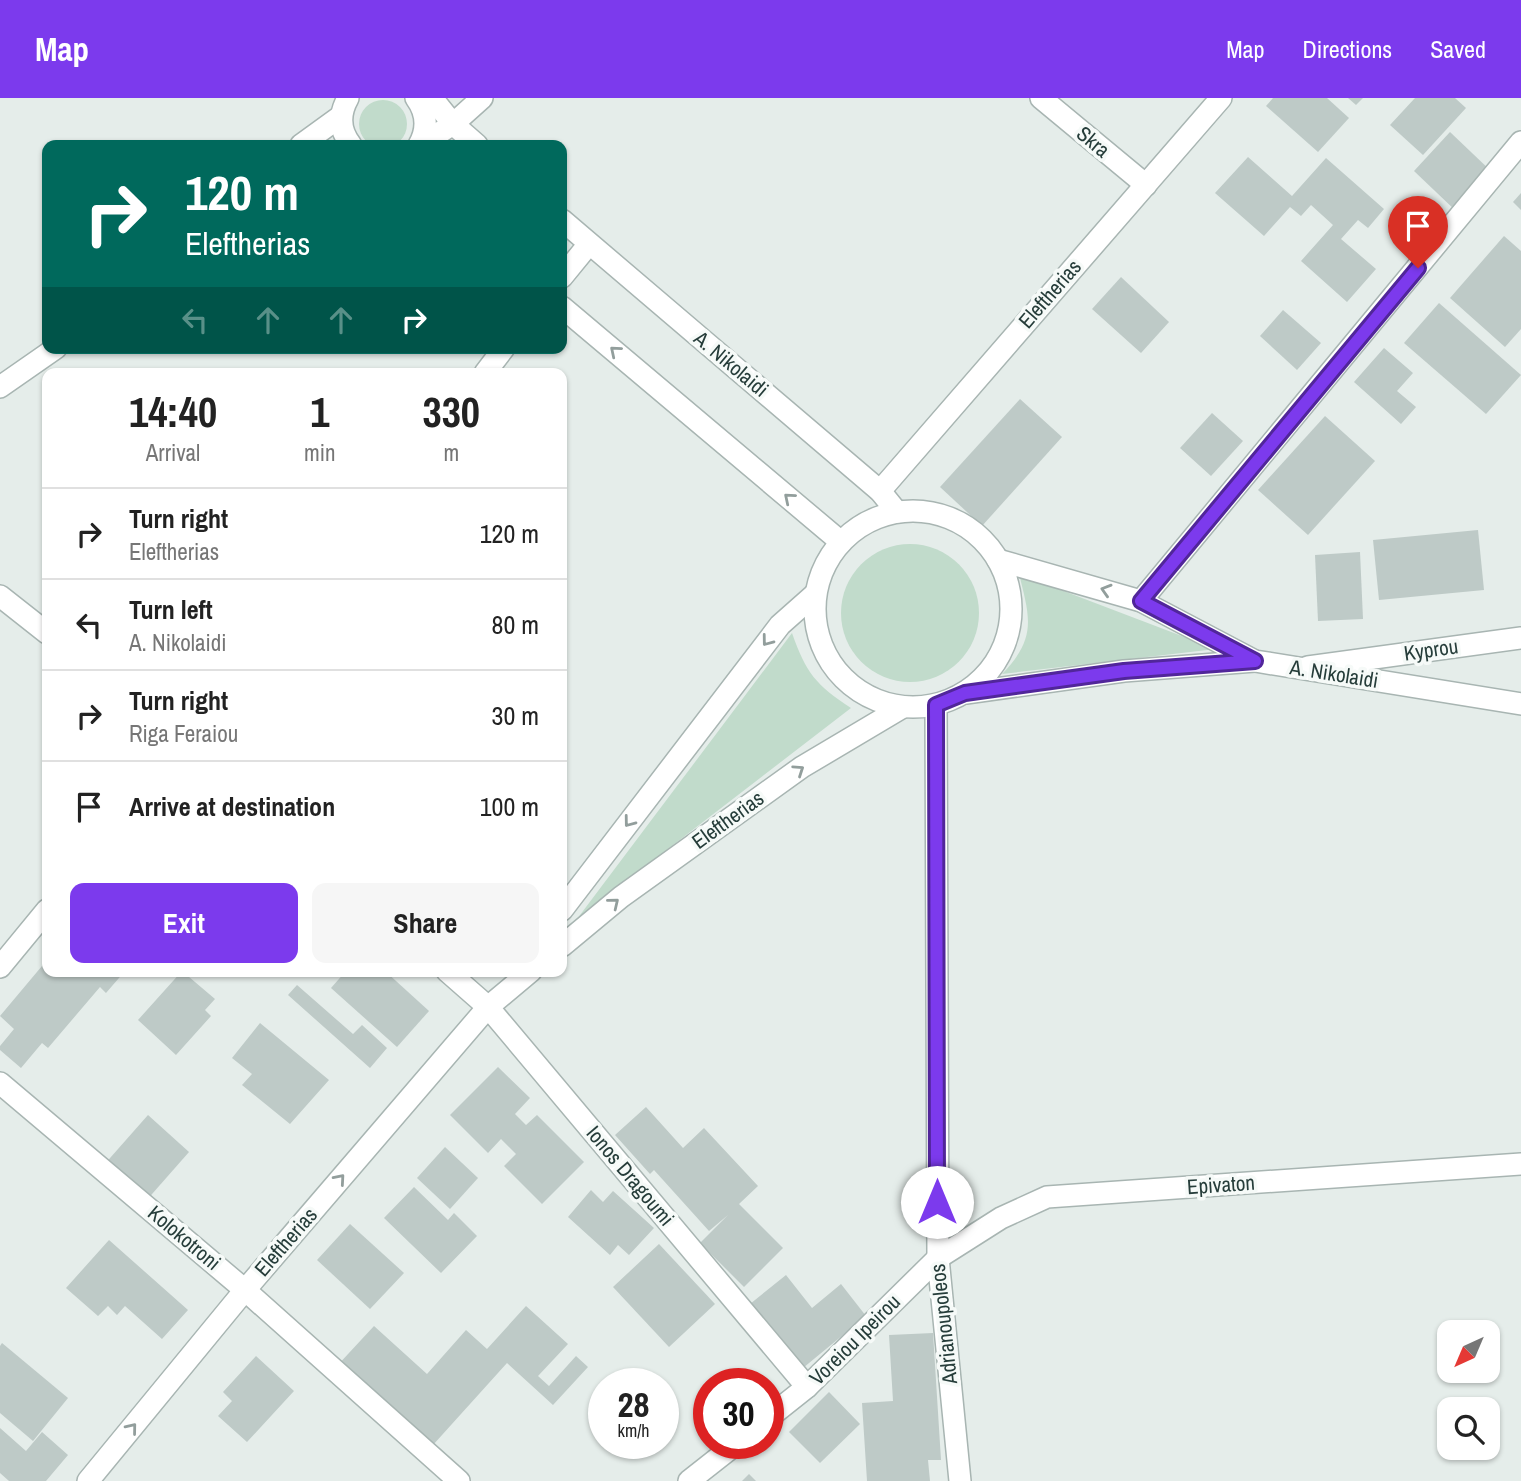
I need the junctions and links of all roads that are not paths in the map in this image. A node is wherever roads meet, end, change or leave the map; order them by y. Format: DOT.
graph roads {
  1 [pos="423,98"];
  2 [pos="482,98"];
  3 [pos="1041,98"];
  4 [pos="1221,98"];
  5 [pos="345,107"];
  6 [pos="453,124"];
  7 [pos="307,140"];
  8 [pos="348,140"];
  9 [pos="422,140"];
  10 [pos="428,140"];
  11 [pos="471,140"];
  12 [pos="1521,142"];
  13 [pos="1146,185"];
  14 [pos="567,224"];
  15 [pos="589,244"];
  16 [pos="567,271"];
  17 [pos="567,311"];
  18 [pos="47,354"];
  19 [pos="499,354"];
  20 [pos="489,368"];
  21 [pos="0,387"];
  22 [pos="880,491"];
  23 [pos="897,512"];
  24 [pos="841,541"];
  25 [pos="998,559"];
  26 [pos="816,594"];
  27 [pos="0,596"];
  28 [pos="1141,601"];
  29 [pos="42,629"];
  30 [pos="1521,638"];
  31 [pos="1255,661"];
  32 [pos="1299,668"];
  33 [pos="965,693"];
  34 [pos="1521,704"];
  35 [pos="936,705"];
  36 [pos="903,707"];
  37 [pos="567,903"];
  38 [pos="42,916"];
  39 [pos="567,942"];
  40 [pos="0,967"];
  41 [pos="454,977"];
  42 [pos="510,977"];
  43 [pos="524,977"];
  44 [pos="488,1007"];
  45 [pos="0,1083"];
  46 [pos="1521,1164"];
  47 [pos="937,1258"];
  48 [pos="245,1290"];
  49 [pos="807,1387"];
  50 [pos="784,1405"];
  51 [pos="717,1459"];
  52 [pos="88,1481"];
  53 [pos="459,1481"];
  54 [pos="689,1481"];
  55 [pos="960,1481"];
  1 -- 6 [label="street"];
  1 -- 9 [label="street"];
  2 -- 6 [label="street"];
  3 -- 13 [label="street, Skra"];
  4 -- 13 [label="street, Eleftherias"];
  5 -- 7 [label="street"];
  5 -- 8 [label="street"];
  6 -- 10 [label="street"];
  6 -- 11 [label="street"];
  12 -- 28 [label="street"];
  13 -- 22 [label="street, Eleftherias"];
  14 -- 15 [label="street, A. Nikolaidi"];
  15 -- 16 [label="street"];
  15 -- 22 [label="street, A. Nikolaidi"];
  24 -- 17 [label="street, one-way"];
  18 -- 21 [label="street"];
  19 -- 20 [label="street"];
  22 -- 23 [label="street, A. Nikolaidi"];
  23 -- 24 [label="street"];
  23 -- 25 [label="street"];
  24 -- 26 [label="street"];
  28 -- 25 [label="street, A. Nikolaidi, one-way"];
  25 -- 33 [label="street"];
  26 -- 36 [label="street"];
  26 -- 37 [label="street, one-way"];
  27 -- 29 [label="street"];
  28 -- 31 [label="street, A. Nikolaidi"];
  30 -- 32 [label="street, Kyprou"];
  31 -- 32 [label="street, A. Nikolaidi"];
  31 -- 33 [label="street"];
  32 -- 34 [label="street, A. Nikolaidi"];
  33 -- 35 [label="street"];
  35 -- 36 [label="street"];
  35 -- 47 [label="street, Adrianoupoleos"];
  39 -- 36 [label="street, Eleftherias, one-way"];
  38 -- 40 [label="street"];
  41 -- 44 [label="street, Ionos Dragoumi"];
  42 -- 44 [label="street, Eleftherias"];
  43 -- 44 [label="street, Eleftherias"];
  48 -- 44 [label="street, Eleftherias, one-way"];
  44 -- 49 [label="street, Ionos Dragoumi"];
  45 -- 48 [label="street, Kolokotroni"];
  46 -- 47 [label="street, Epivaton"];
  47 -- 49 [label="street, Voreiou Ipeirou"];
  47 -- 55 [label="street, Adrianoupoleos"];
  52 -- 48 [label="street, Eleftherias, one-way"];
  48 -- 53 [label="street, Kolokotroni"];
  49 -- 50 [label="street, Voreiou Ipeirou"];
  51 -- 54 [label="street"];
}
